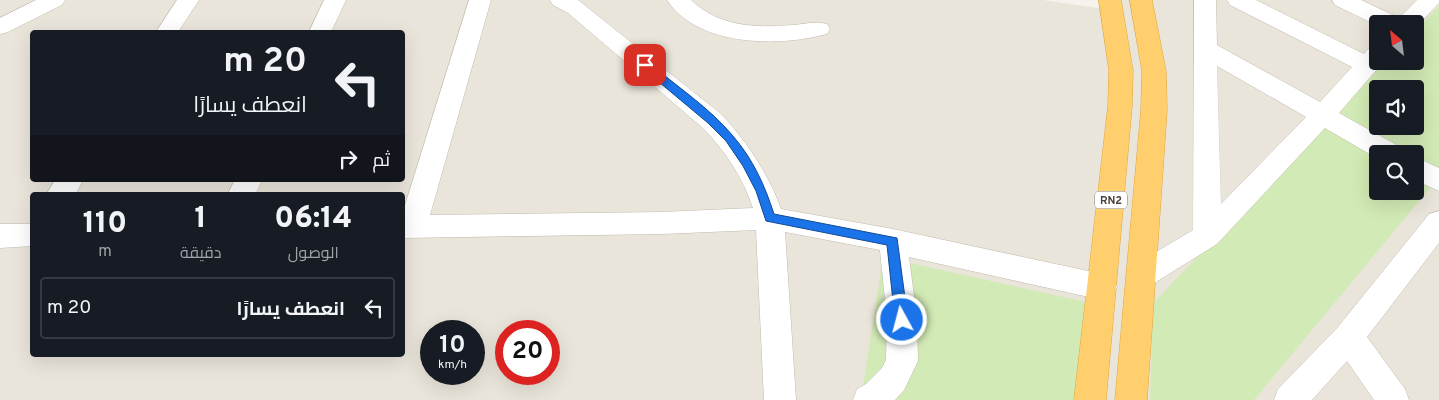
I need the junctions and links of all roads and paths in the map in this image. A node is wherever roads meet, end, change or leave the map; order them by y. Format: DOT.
graph roads {
  1 [pos="54,0"];
  2 [pos="188,0"];
  3 [pos="335,0"];
  4 [pos="480,0"];
  5 [pos="561,0"];
  6 [pos="678,0"];
  7 [pos="1110,0"];
  8 [pos="1141,0"];
  9 [pos="1205,0"];
  10 [pos="1238,0"];
  11 [pos="1343,0"];
  12 [pos="1430,0"];
  13 [pos="1374,15"];
  14 [pos="1415,15"];
  15 [pos="0,27"];
  16 [pos="819,29"];
  17 [pos="168,30"];
  18 [pos="321,30"];
  19 [pos="1204,48"];
  20 [pos="1369,58"];
  21 [pos="1369,62"];
  22 [pos="1323,115"];
  23 [pos="1376,145"];
  24 [pos="1424,172"];
  25 [pos="1439,181"];
  26 [pos="770,218"];
  27 [pos="1439,222"];
  28 [pos="408,227"];
  29 [pos="30,235"];
  30 [pos="0,236"];
  31 [pos="1207,236"];
  32 [pos="893,242"];
  33 [pos="1141,276"];
  34 [pos="1102,287"];
  35 [pos="1349,337"];
  36 [pos="780,400"];
  37 [pos="869,400"];
  38 [pos="1090,400"];
  39 [pos="1131,400"];
  40 [pos="1290,400"];
  41 [pos="1393,400"];
  1 -- 15 [label="street"];
  2 -- 17 [label="street"];
  3 -- 18 [label="street"];
  4 -- 28 [label="street"];
  5 -- 26 [label="street"];
  6 -- 16 [label="street"];
  7 -- 34 [label="highway, RN2"];
  8 -- 33 [label="highway"];
  9 -- 19 [label="street"];
  10 -- 20 [label="street"];
  11 -- 13 [label="street"];
  12 -- 14 [label="street"];
  19 -- 22 [label="street"];
  19 -- 31 [label="street"];
  21 -- 22 [label="street"];
  22 -- 23 [label="street"];
  22 -- 31 [label="street"];
  24 -- 25 [label="street"];
  26 -- 28 [label="street"];
  26 -- 32 [label="street"];
  26 -- 36 [label="street"];
  27 -- 35 [label="street"];
  29 -- 30 [label="street"];
  31 -- 33 [label="street"];
  32 -- 34 [label="street"];
  32 -- 37 [label="street"];
  33 -- 39 [label="highway"];
  34 -- 38 [label="highway, RN2"];
  35 -- 40 [label="street"];
  35 -- 41 [label="street"];
}
